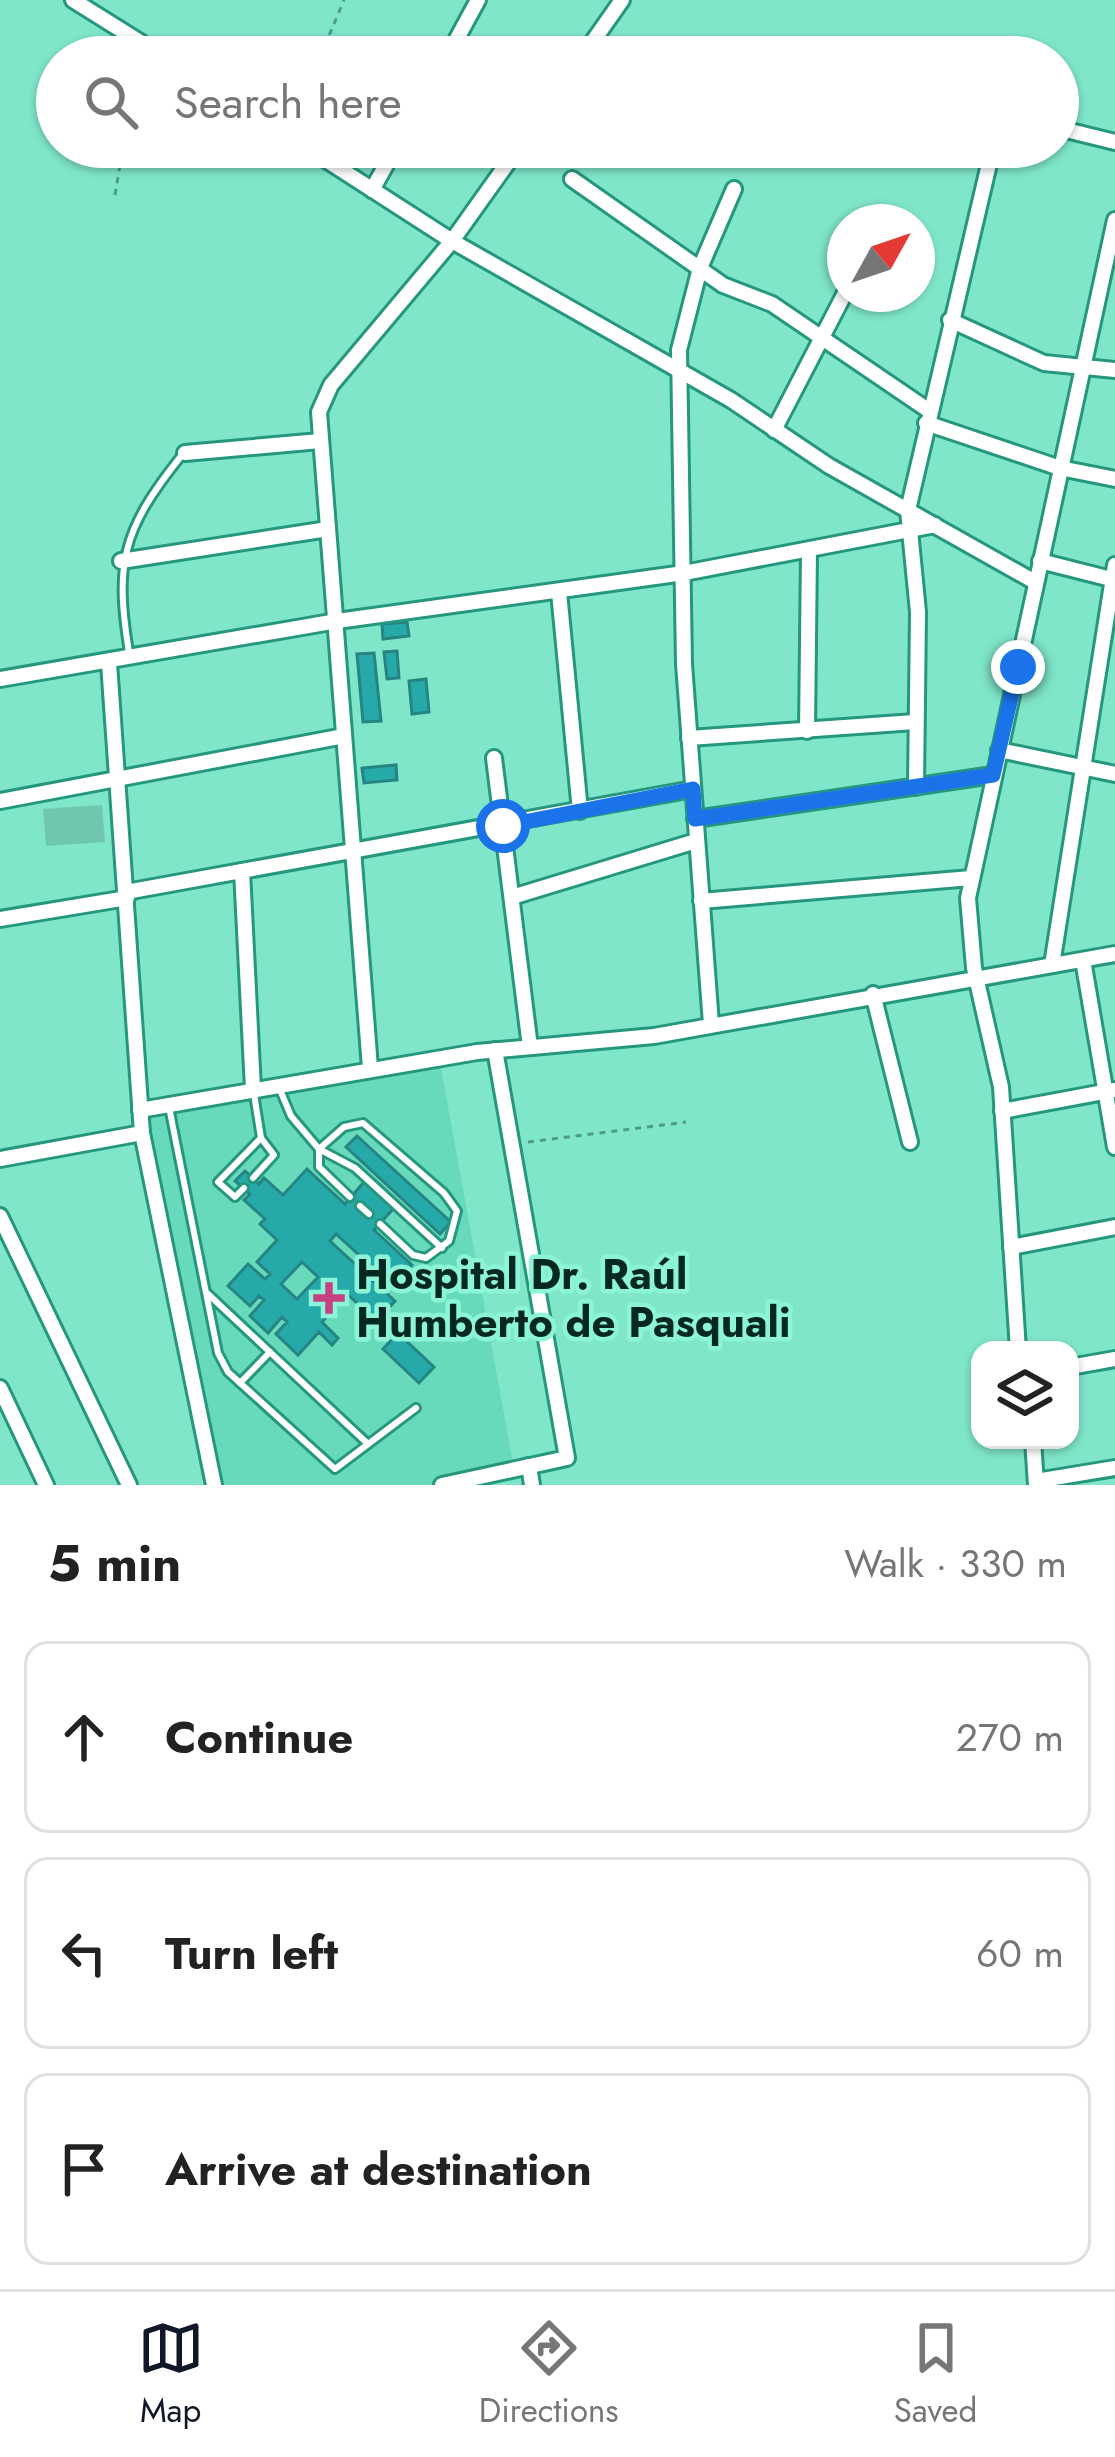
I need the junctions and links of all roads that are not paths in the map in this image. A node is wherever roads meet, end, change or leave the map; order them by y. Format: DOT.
graph roads {
  1 [pos="73,0"];
  2 [pos="478,0"];
  3 [pos="622,0"];
  4 [pos="130,36"];
  5 [pos="458,36"];
  6 [pos="597,36"];
  7 [pos="1079,133"];
  8 [pos="1115,142"];
  9 [pos="338,168"];
  10 [pos="384,168"];
  11 [pos="505,168"];
  12 [pos="988,168"];
  13 [pos="572,178"];
  14 [pos="734,189"];
  15 [pos="372,190"];
  16 [pos="1115,220"];
  17 [pos="452,241"];
  18 [pos="700,268"];
  19 [pos="835,312"];
  20 [pos="950,320"];
  21 [pos="822,337"];
  22 [pos="678,369"];
  23 [pos="1082,369"];
  24 [pos="1115,370"];
  25 [pos="927,416"];
  26 [pos="774,430"];
  27 [pos="320,442"];
  28 [pos="184,453"];
  29 [pos="1060,468"];
  30 [pos="1115,479"];
  31 [pos="908,510"];
  32 [pos="935,525"];
  33 [pos="328,529"];
  34 [pos="912,530"];
  35 [pos="809,550"];
  36 [pos="121,561"];
  37 [pos="1040,561"];
  38 [pos="683,573"];
  39 [pos="1114,575"];
  40 [pos="1035,582"];
  41 [pos="559,592"];
  42 [pos="337,621"];
  43 [pos="130,659"];
  44 [pos="109,663"];
  45 [pos="0,679"];
  46 [pos="915,722"];
  47 [pos="807,730"];
  48 [pos="344,736"];
  49 [pos="689,738"];
  50 [pos="999,751"];
  51 [pos="494,758"];
  52 [pos="1083,767"];
  53 [pos="1115,774"];
  54 [pos="993,775"];
  55 [pos="119,779"];
  56 [pos="916,787"];
  57 [pos="693,789"];
  58 [pos="0,801"];
  59 [pos="580,811"];
  60 [pos="695,819"];
  61 [pos="503,826"];
  62 [pos="696,841"];
  63 [pos="353,852"];
  64 [pos="242,872"];
  65 [pos="970,878"];
  66 [pos="126,895"];
  67 [pos="512,897"];
  68 [pos="701,901"];
  69 [pos="0,919"];
  70 [pos="1115,954"];
  71 [pos="1083,960"];
  72 [pos="1052,965"];
  73 [pos="976,977"];
  74 [pos="873,994"];
  75 [pos="711,1024"];
  76 [pos="530,1047"];
  77 [pos="495,1050"];
  78 [pos="370,1067"];
  79 [pos="278,1084"];
  80 [pos="253,1089"];
  81 [pos="1110,1091"];
  82 [pos="169,1105"];
  83 [pos="140,1110"];
  84 [pos="1002,1112"];
  85 [pos="142,1133"];
  86 [pos="261,1138"];
  87 [pos="910,1142"];
  88 [pos="1115,1147"];
  89 [pos="320,1149"];
  90 [pos="0,1159"];
  91 [pos="253,1178"];
  92 [pos="244,1188"];
  93 [pos="350,1197"];
  94 [pos="360,1206"];
  95 [pos="369,1214"];
  96 [pos="0,1216"];
  97 [pos="380,1224"];
  98 [pos="1115,1227"];
  99 [pos="1011,1247"];
  100 [pos="442,1248"];
  101 [pos="207,1293"];
  102 [pos="1017,1341"];
  103 [pos="270,1352"];
  104 [pos="1115,1359"];
  105 [pos="1079,1365"];
  106 [pos="240,1383"];
  107 [pos="0,1388"];
  108 [pos="416,1408"];
  109 [pos="368,1444"];
  110 [pos="1034,1449"];
  111 [pos="529,1466"];
  112 [pos="1115,1468"];
  113 [pos="1036,1483"];
  114 [pos="448,1484"];
  115 [pos="46,1485"];
  116 [pos="129,1485"];
  117 [pos="214,1485"];
  118 [pos="532,1485"];
  1 -- 4 [label="street"];
  2 -- 5 [label="street"];
  3 -- 6 [label="street"];
  7 -- 8 [label="street"];
  9 -- 15 [label="street"];
  10 -- 15 [label="street"];
  11 -- 17 [label="street"];
  12 -- 20 [label="street"];
  13 -- 18 [label="street"];
  14 -- 18 [label="street"];
  15 -- 17 [label="street"];
  16 -- 23 [label="street"];
  17 -- 22 [label="street"];
  17 -- 27 [label="street"];
  18 -- 21 [label="street"];
  18 -- 22 [label="street"];
  19 -- 21 [label="street"];
  20 -- 23 [label="street"];
  20 -- 25 [label="street"];
  21 -- 25 [label="street"];
  21 -- 26 [label="street"];
  22 -- 26 [label="street"];
  22 -- 38 [label="street"];
  23 -- 24 [label="street"];
  23 -- 29 [label="street"];
  25 -- 29 [label="street"];
  25 -- 31 [label="street"];
  26 -- 31 [label="street"];
  27 -- 28 [label="street"];
  27 -- 33 [label="street"];
  28 -- 36 [label="lane"];
  29 -- 30 [label="street"];
  29 -- 37 [label="street"];
  31 -- 32 [label="street"];
  31 -- 34 [label="street"];
  32 -- 34 [label="street"];
  32 -- 40 [label="street"];
  33 -- 36 [label="street"];
  33 -- 42 [label="street"];
  34 -- 35 [label="street"];
  34 -- 46 [label="street"];
  35 -- 38 [label="street"];
  35 -- 47 [label="street"];
  36 -- 43 [label="lane"];
  37 -- 39 [label="street"];
  37 -- 40 [label="street"];
  38 -- 41 [label="street"];
  38 -- 49 [label="street"];
  39 -- 52 [label="street"];
  40 -- 50 [label="street"];
  41 -- 42 [label="street"];
  41 -- 59 [label="street"];
  42 -- 43 [label="street"];
  42 -- 48 [label="street"];
  43 -- 44 [label="street"];
  44 -- 45 [label="street"];
  44 -- 55 [label="street"];
  46 -- 47 [label="street"];
  46 -- 56 [label="street"];
  47 -- 49 [label="street"];
  48 -- 55 [label="street"];
  48 -- 63 [label="street"];
  49 -- 57 [label="street"];
  50 -- 52 [label="street"];
  50 -- 54 [label="street"];
  51 -- 61 [label="street"];
  52 -- 53 [label="street"];
  52 -- 72 [label="street"];
  54 -- 56 [label="street"];
  54 -- 65 [label="street"];
  55 -- 58 [label="street"];
  55 -- 66 [label="street"];
  56 -- 60 [label="street"];
  57 -- 59 [label="street"];
  57 -- 60 [label="street"];
  59 -- 61 [label="street"];
  60 -- 62 [label="street"];
  61 -- 63 [label="street"];
  61 -- 67 [label="street"];
  62 -- 67 [label="street"];
  62 -- 68 [label="street"];
  63 -- 64 [label="street"];
  63 -- 78 [label="street"];
  64 -- 66 [label="street"];
  64 -- 80 [label="street"];
  65 -- 68 [label="street"];
  65 -- 73 [label="street"];
  66 -- 69 [label="street"];
  66 -- 83 [label="street"];
  67 -- 76 [label="street"];
  68 -- 75 [label="street"];
  70 -- 71 [label="street"];
  71 -- 72 [label="street"];
  71 -- 81 [label="street"];
  72 -- 73 [label="street"];
  73 -- 74 [label="street"];
  73 -- 84 [label="street"];
  74 -- 75 [label="street"];
  74 -- 87 [label="street"];
  75 -- 76 [label="street"];
  76 -- 77 [label="street"];
  77 -- 78 [label="street"];
  77 -- 111 [label="street"];
  78 -- 79 [label="street"];
  79 -- 80 [label="street"];
  79 -- 89 [label="lane"];
  80 -- 82 [label="street"];
  80 -- 86 [label="lane"];
  81 -- 84 [label="street"];
  81 -- 88 [label="street"];
  82 -- 83 [label="street"];
  82 -- 101 [label="lane"];
  83 -- 85 [label="street"];
  84 -- 99 [label="street"];
  85 -- 90 [label="street"];
  85 -- 117 [label="street"];
  86 -- 91 [label="lane"];
  86 -- 92 [label="lane"];
  89 -- 93 [label="lane"];
  89 -- 100 [label="lane"];
  89 -- 100 [label="lane"];
  94 -- 95 [label="lane"];
  96 -- 116 [label="street"];
  97 -- 100 [label="lane"];
  98 -- 99 [label="street"];
  99 -- 102 [label="street"];
  101 -- 103 [label="lane"];
  101 -- 106 [label="lane"];
  103 -- 106 [label="lane"];
  103 -- 109 [label="lane"];
  104 -- 105 [label="street"];
  106 -- 109 [label="lane"];
  107 -- 115 [label="street"];
  108 -- 109 [label="lane"];
  110 -- 113 [label="street"];
  111 -- 114 [label="street"];
  111 -- 118 [label="street"];
  112 -- 113 [label="street"];
}
